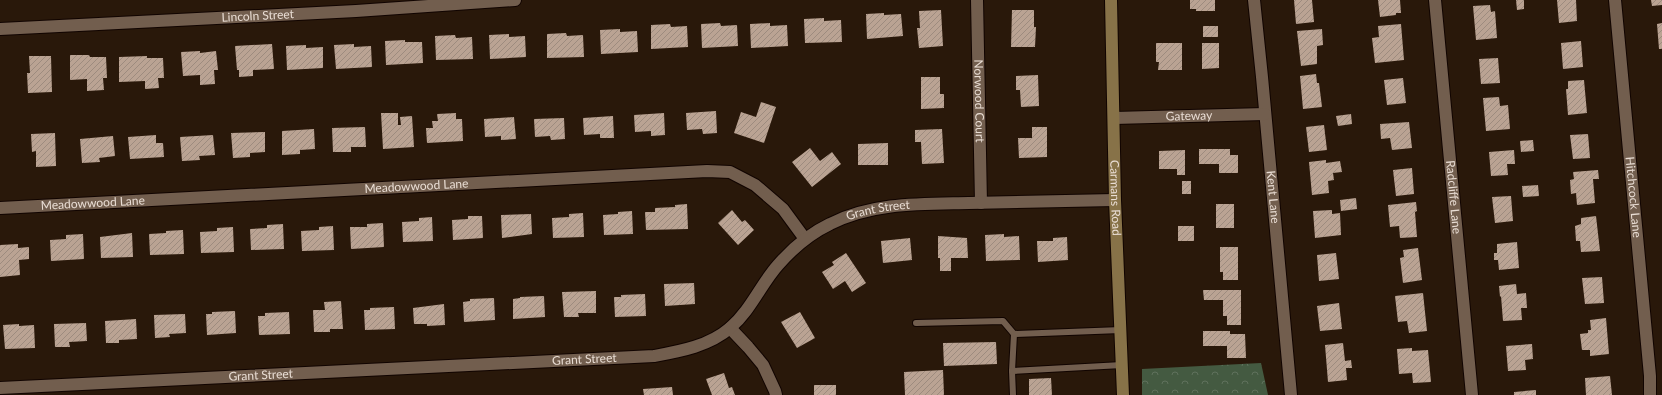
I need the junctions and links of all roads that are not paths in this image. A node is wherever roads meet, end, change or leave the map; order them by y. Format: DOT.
graph roads {
  1 [pos="515,0"];
  2 [pos="978,0"];
  3 [pos="1110,0"];
  4 [pos="1254,0"];
  5 [pos="1435,0"];
  6 [pos="1615,0"];
  7 [pos="356,5"];
  8 [pos="0,29"];
  9 [pos="1265,114"];
  10 [pos="1114,118"];
  11 [pos="1115,200"];
  12 [pos="981,203"];
  13 [pos="0,204"];
  14 [pos="805,240"];
  15 [pos="916,323"];
  16 [pos="730,328"];
  17 [pos="1121,330"];
  18 [pos="1014,334"];
  19 [pos="1122,365"];
  20 [pos="1012,371"];
  21 [pos="0,388"];
  22 [pos="776,395"];
  23 [pos="1013,395"];
  24 [pos="1123,395"];
  25 [pos="1291,395"];
  26 [pos="1472,395"];
  27 [pos="1650,395"];
  1 -- 7 [label="street, Lincoln Street"];
  2 -- 12 [label="street, Norwood Court"];
  3 -- 10 [label="street, Carmans Road"];
  4 -- 9 [label="street, Kent Lane"];
  5 -- 26 [label="street, Radcliffe Lane"];
  6 -- 27 [label="street, Hitchcock Lane"];
  7 -- 8 [label="street, Lincoln Street"];
  9 -- 10 [label="street, Gateway"];
  9 -- 25 [label="street, Kent Lane"];
  10 -- 11 [label="street, Carmans Road"];
  11 -- 12 [label="street, Grant Street"];
  11 -- 17 [label="street, Carmans Road"];
  12 -- 14 [label="street, Grant Street"];
  13 -- 14 [label="street, Meadowwood Lane"];
  14 -- 16 [label="street, Grant Street"];
  15 -- 18 [label="lane"];
  16 -- 21 [label="street, Grant Street"];
  16 -- 22 [label="street"];
  17 -- 18 [label="lane"];
  17 -- 19 [label="street, Carmans Road"];
  18 -- 20 [label="lane"];
  19 -- 20 [label="lane"];
  19 -- 24 [label="street, Carmans Road"];
  20 -- 23 [label="lane"];
}
